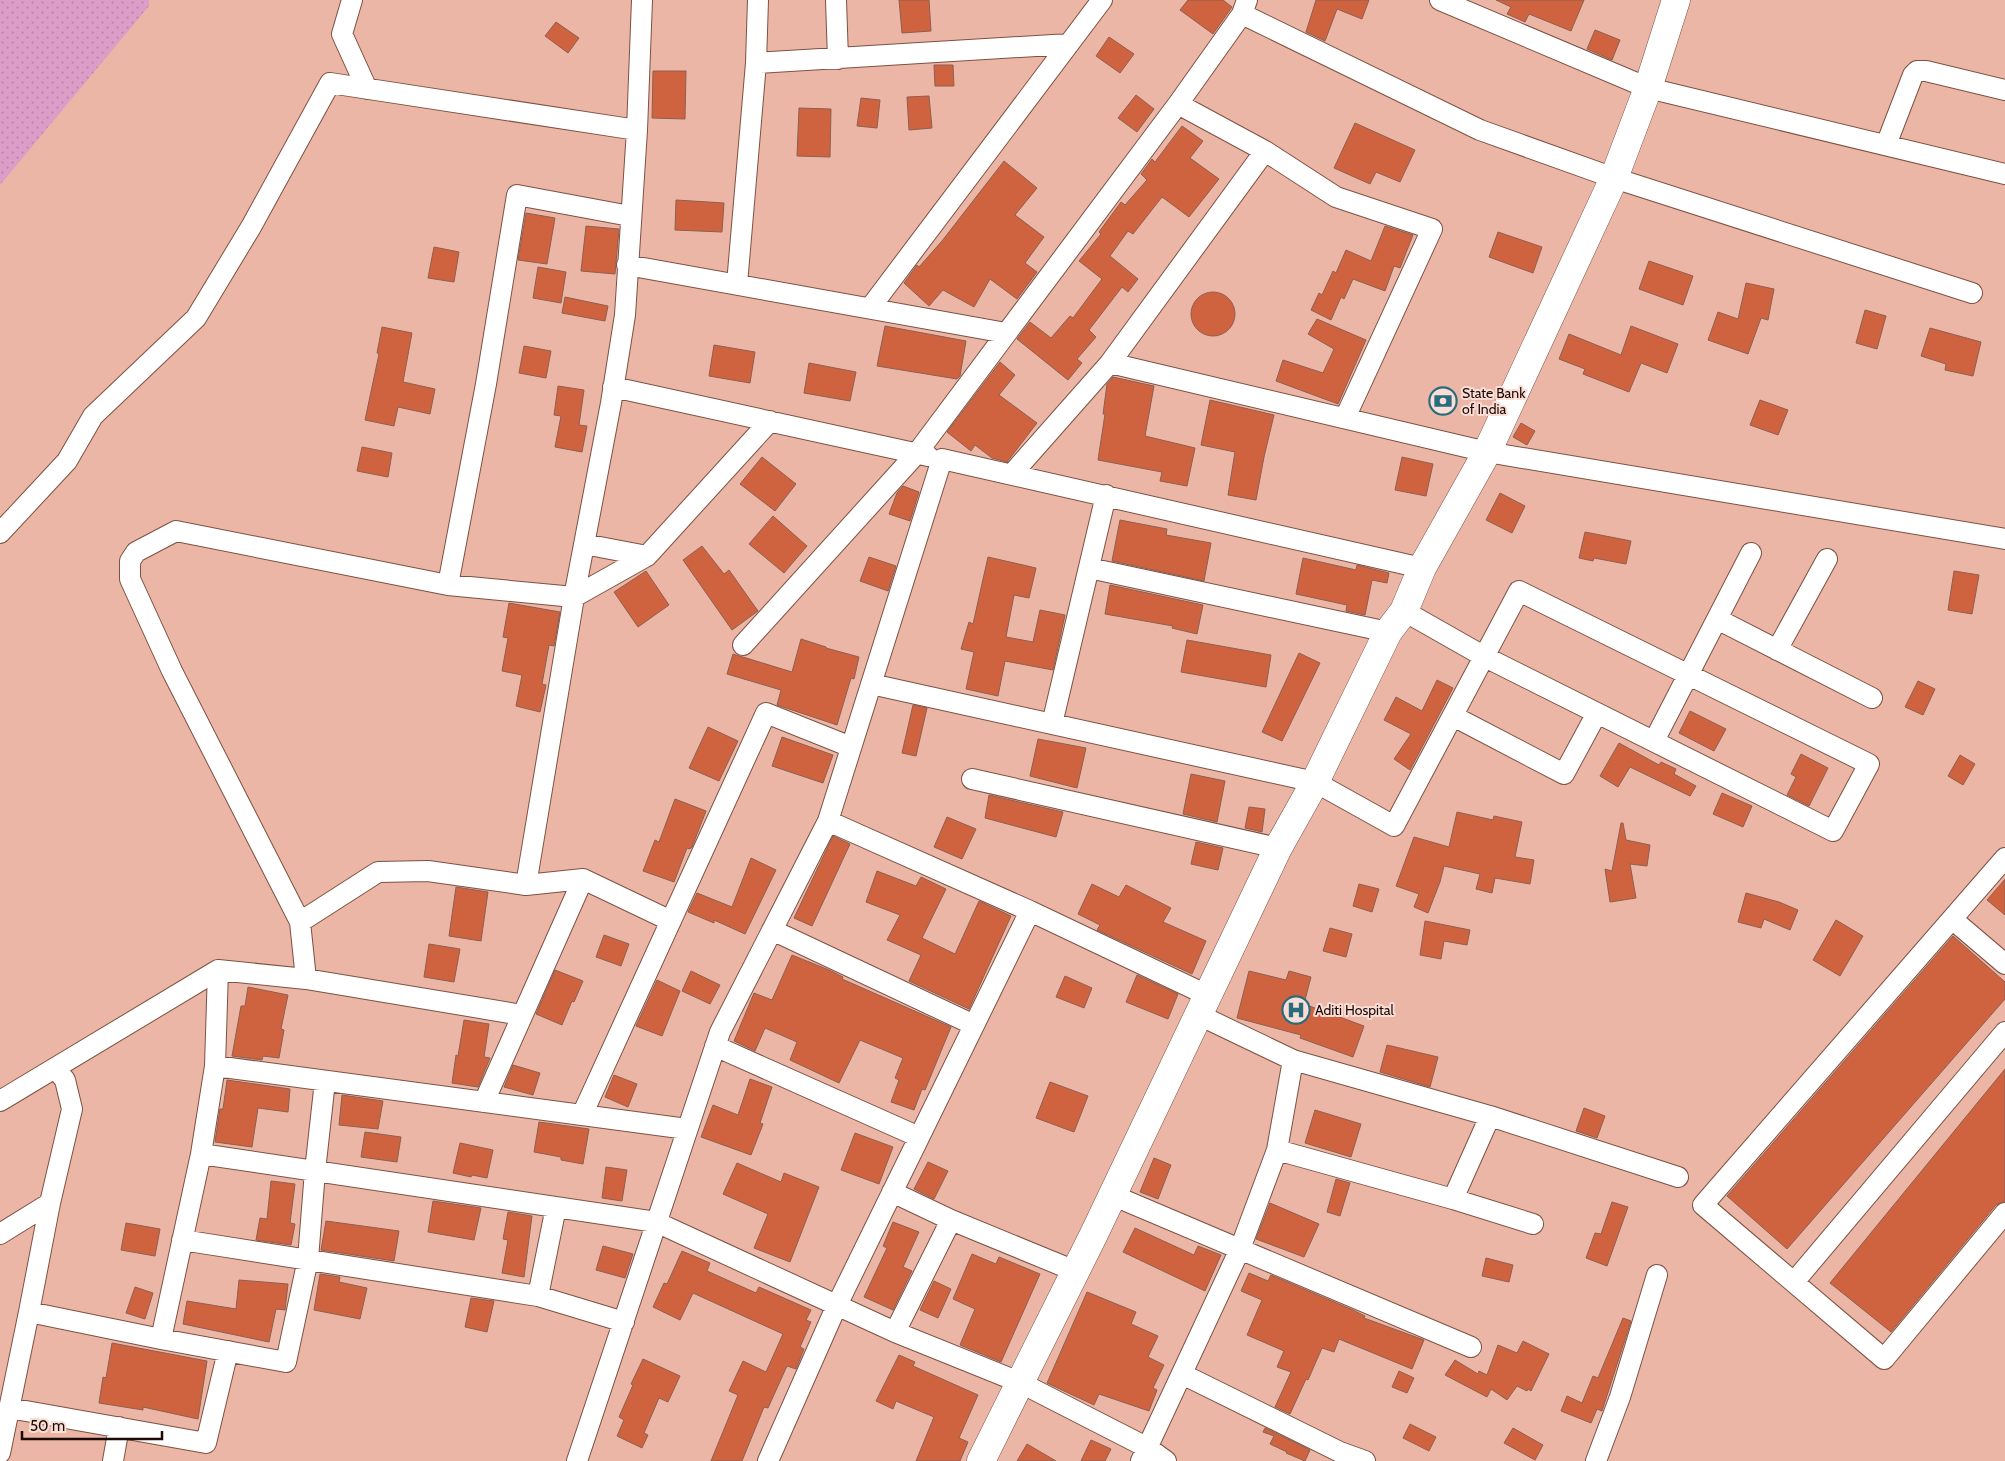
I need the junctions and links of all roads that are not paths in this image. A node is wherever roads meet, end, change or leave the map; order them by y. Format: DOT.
graph roads {
  1 [pos="352,0"];
  2 [pos="642,0"];
  3 [pos="758,0"];
  4 [pos="836,0"];
  5 [pos="1102,0"];
  6 [pos="1440,0"];
  7 [pos="1676,0"];
  8 [pos="1245,7"];
  9 [pos="1069,44"];
  10 [pos="838,59"];
  11 [pos="756,64"];
  12 [pos="1648,88"];
  13 [pos="367,89"];
  14 [pos="2005,90"];
  15 [pos="1178,104"];
  16 [pos="637,130"];
  17 [pos="1886,145"];
  18 [pos="1265,151"];
  19 [pos="2005,174"];
  20 [pos="1614,178"];
  21 [pos="630,216"];
  22 [pos="627,265"];
  23 [pos="737,284"];
  24 [pos="1972,293"];
  25 [pos="870,308"];
  26 [pos="1006,333"];
  27 [pos="1110,363"];
  28 [pos="613,386"];
  29 [pos="1344,418"];
  30 [pos="770,421"];
  31 [pos="1487,452"];
  32 [pos="917,454"];
  33 [pos="942,459"];
  34 [pos="1012,474"];
  35 [pos="1106,495"];
  36 [pos="0,532"];
  37 [pos="2005,539"];
  38 [pos="584,544"];
  39 [pos="1751,553"];
  40 [pos="647,556"];
  41 [pos="1827,559"];
  42 [pos="1089,568"];
  43 [pos="1422,568"];
  44 [pos="448,585"];
  45 [pos="574,597"];
  46 [pos="1717,619"];
  47 [pos="1396,622"];
  48 [pos="743,645"];
  49 [pos="1778,650"];
  50 [pos="1485,657"];
  51 [pos="1688,675"];
  52 [pos="871,684"];
  53 [pos="1872,698"];
  54 [pos="1597,713"];
  55 [pos="1453,716"];
  56 [pos="1052,724"];
  57 [pos="1654,741"];
  58 [pos="851,747"];
  59 [pos="972,779"];
  60 [pos="1315,782"];
  61 [pos="828,821"];
  62 [pos="1278,848"];
  63 [pos="2005,858"];
  64 [pos="583,879"];
  65 [pos="526,885"];
  66 [pos="1030,911"];
  67 [pos="1952,919"];
  68 [pos="671,921"];
  69 [pos="300,922"];
  70 [pos="772,930"];
  71 [pos="2005,964"];
  72 [pos="218,970"];
  73 [pos="306,979"];
  74 [pos="1204,1006"];
  75 [pos="522,1015"];
  76 [pos="974,1026"];
  77 [pos="2005,1032"];
  78 [pos="715,1046"];
  79 [pos="1293,1060"];
  80 [pos="215,1066"];
  81 [pos="56,1069"];
  82 [pos="325,1081"];
  83 [pos="0,1101"];
  84 [pos="484,1102"];
  85 [pos="582,1115"];
  86 [pos="1490,1116"];
  87 [pos="687,1129"];
  88 [pos="919,1137"];
  89 [pos="1277,1150"];
  90 [pos="201,1154"];
  91 [pos="315,1171"];
  92 [pos="1678,1177"];
  93 [pos="892,1192"];
  94 [pos="1112,1195"];
  95 [pos="1453,1199"];
  96 [pos="50,1203"];
  97 [pos="556,1207"];
  98 [pos="2005,1213"];
  99 [pos="951,1220"];
  100 [pos="656,1222"];
  101 [pos="1533,1224"];
  102 [pos="0,1234"];
  103 [pos="182,1240"];
  104 [pos="1240,1249"];
  105 [pos="308,1259"];
  106 [pos="1075,1271"];
  107 [pos="1657,1275"];
  108 [pos="1794,1282"];
  109 [pos="538,1296"];
  110 [pos="837,1305"];
  111 [pos="29,1312"];
  112 [pos="624,1322"];
  113 [pos="895,1332"];
  114 [pos="161,1339"];
  115 [pos="1471,1347"];
  116 [pos="228,1351"];
  117 [pos="1182,1374"];
  118 [pos="1019,1382"];
  119 [pos="9,1408"];
  120 [pos="119,1428"];
  121 [pos="0,1453"];
  122 [pos="1145,1455"];
  123 [pos="113,1461"];
  124 [pos="577,1461"];
  125 [pos="768,1461"];
  126 [pos="981,1461"];
  127 [pos="1166,1461"];
  128 [pos="1365,1461"];
  129 [pos="1596,1461"];
  1 -- 13 [label="street"];
  2 -- 16 [label="street"];
  3 -- 11 [label="street"];
  4 -- 10 [label="street"];
  5 -- 9 [label="street"];
  6 -- 12 [label="street"];
  7 -- 12 [label="main road"];
  8 -- 15 [label="street"];
  8 -- 20 [label="street"];
  9 -- 10 [label="street"];
  9 -- 25 [label="street"];
  10 -- 11 [label="street"];
  11 -- 23 [label="street"];
  12 -- 17 [label="street"];
  12 -- 20 [label="main road"];
  13 -- 16 [label="street"];
  13 -- 36 [label="street"];
  14 -- 17 [label="street"];
  15 -- 18 [label="street"];
  15 -- 26 [label="street"];
  16 -- 21 [label="street"];
  17 -- 19 [label="street"];
  18 -- 27 [label="street"];
  18 -- 29 [label="street"];
  20 -- 24 [label="street"];
  20 -- 31 [label="main road"];
  21 -- 22 [label="street"];
  21 -- 44 [label="street"];
  22 -- 23 [label="street"];
  22 -- 28 [label="street"];
  23 -- 25 [label="street"];
  25 -- 26 [label="street"];
  26 -- 32 [label="street"];
  27 -- 29 [label="street"];
  27 -- 34 [label="street"];
  28 -- 30 [label="street"];
  28 -- 38 [label="street"];
  29 -- 31 [label="street"];
  30 -- 32 [label="street"];
  30 -- 40 [label="street"];
  31 -- 37 [label="street"];
  31 -- 43 [label="main road"];
  32 -- 33 [label="street"];
  32 -- 48 [label="street"];
  33 -- 34 [label="street"];
  33 -- 52 [label="street"];
  34 -- 35 [label="street"];
  35 -- 42 [label="street"];
  35 -- 43 [label="street"];
  38 -- 40 [label="street"];
  38 -- 45 [label="street"];
  39 -- 46 [label="street"];
  40 -- 45 [label="street"];
  41 -- 49 [label="street"];
  42 -- 47 [label="street"];
  42 -- 56 [label="street"];
  43 -- 47 [label="main road"];
  44 -- 45 [label="street"];
  44 -- 69 [label="street"];
  45 -- 65 [label="street"];
  46 -- 49 [label="street"];
  46 -- 51 [label="street"];
  47 -- 50 [label="street"];
  47 -- 60 [label="main road"];
  49 -- 53 [label="street"];
  50 -- 51 [label="street"];
  50 -- 54 [label="street"];
  50 -- 55 [label="street"];
  51 -- 57 [label="street"];
  51 -- 57 [label="street"];
  52 -- 56 [label="street"];
  52 -- 58 [label="street"];
  54 -- 55 [label="street"];
  54 -- 57 [label="street"];
  55 -- 60 [label="street"];
  56 -- 60 [label="street"];
  58 -- 61 [label="street"];
  58 -- 68 [label="street"];
  59 -- 62 [label="street"];
  60 -- 62 [label="main road"];
  61 -- 66 [label="street"];
  61 -- 70 [label="street"];
  62 -- 74 [label="main road"];
  63 -- 67 [label="street"];
  64 -- 65 [label="street"];
  64 -- 68 [label="street"];
  64 -- 75 [label="street"];
  65 -- 69 [label="street"];
  66 -- 74 [label="street"];
  66 -- 76 [label="street"];
  67 -- 71 [label="street"];
  67 -- 108 [label="street"];
  68 -- 85 [label="street"];
  69 -- 73 [label="street"];
  70 -- 76 [label="street"];
  70 -- 78 [label="street"];
  72 -- 73 [label="street"];
  72 -- 80 [label="street"];
  72 -- 81 [label="street"];
  73 -- 75 [label="street"];
  74 -- 79 [label="street"];
  74 -- 94 [label="main road"];
  75 -- 84 [label="street"];
  76 -- 88 [label="street"];
  77 -- 108 [label="street"];
  78 -- 87 [label="street"];
  78 -- 88 [label="street"];
  79 -- 86 [label="street"];
  79 -- 89 [label="street"];
  80 -- 82 [label="street"];
  80 -- 90 [label="street"];
  81 -- 83 [label="street"];
  81 -- 96 [label="street"];
  82 -- 84 [label="street"];
  82 -- 91 [label="street"];
  84 -- 85 [label="street"];
  85 -- 87 [label="street"];
  86 -- 92 [label="street"];
  86 -- 95 [label="street"];
  87 -- 100 [label="street"];
  88 -- 93 [label="street"];
  89 -- 95 [label="street"];
  89 -- 104 [label="street"];
  90 -- 91 [label="street"];
  90 -- 103 [label="street"];
  91 -- 97 [label="street"];
  91 -- 105 [label="street"];
  93 -- 99 [label="street"];
  93 -- 110 [label="street"];
  94 -- 104 [label="street"];
  94 -- 106 [label="main road"];
  95 -- 101 [label="street"];
  96 -- 102 [label="street"];
  96 -- 111 [label="street"];
  97 -- 100 [label="street"];
  97 -- 109 [label="street"];
  98 -- 108 [label="street"];
  99 -- 106 [label="street"];
  99 -- 113 [label="street"];
  100 -- 110 [label="street"];
  100 -- 112 [label="street"];
  103 -- 105 [label="street"];
  103 -- 114 [label="street"];
  104 -- 115 [label="street"];
  104 -- 117 [label="street"];
  105 -- 109 [label="street"];
  105 -- 116 [label="street"];
  106 -- 118 [label="main road"];
  107 -- 129 [label="street"];
  109 -- 112 [label="street"];
  110 -- 113 [label="street"];
  110 -- 125 [label="street"];
  111 -- 114 [label="street"];
  111 -- 119 [label="street"];
  112 -- 124 [label="street"];
  113 -- 118 [label="street"];
  114 -- 116 [label="street"];
  116 -- 120 [label="street"];
  117 -- 122 [label="street"];
  117 -- 128 [label="street"];
  118 -- 122 [label="street"];
  118 -- 126 [label="main road"];
  119 -- 120 [label="street"];
  119 -- 121 [label="street"];
  120 -- 123 [label="street"];
  122 -- 127 [label="street"];
}
